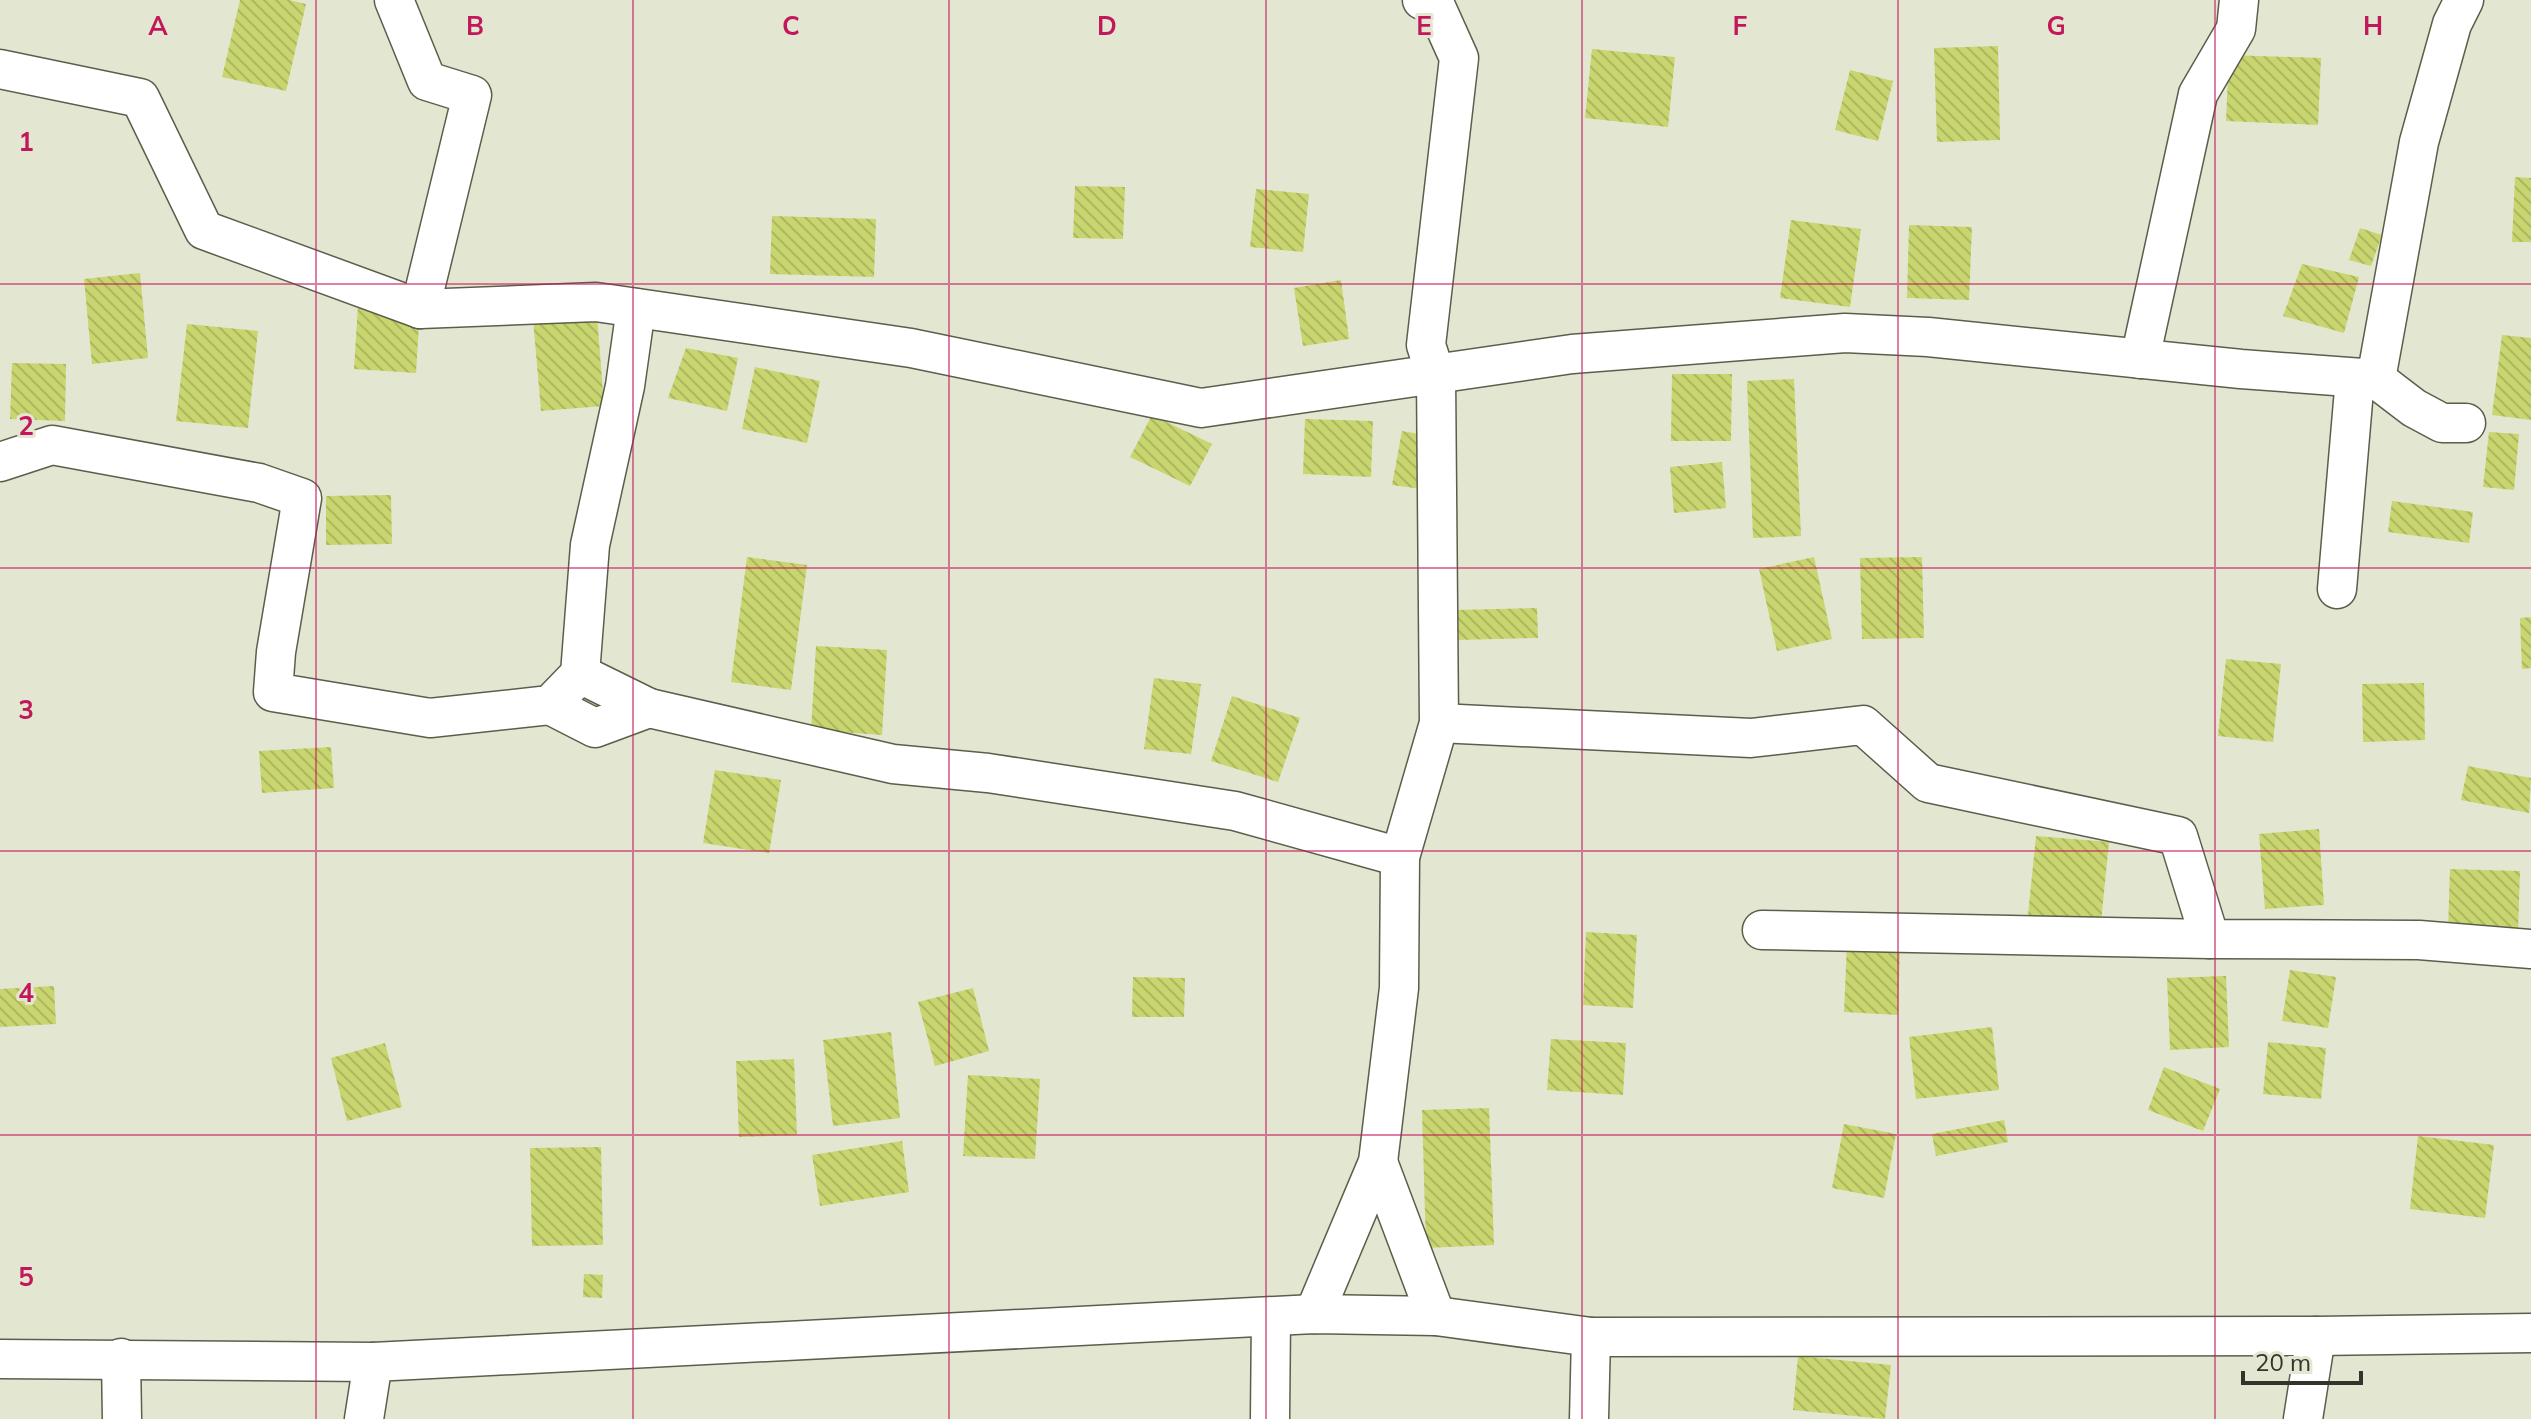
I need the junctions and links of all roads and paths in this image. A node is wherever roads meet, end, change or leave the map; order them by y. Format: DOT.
graph roads {
  1 [pos="394,0"];
  2 [pos="1422,0"];
  3 [pos="2239,0"];
  4 [pos="2464,0"];
  5 [pos="1456,16"];
  6 [pos="0,69"];
  7 [pos="636,308"];
  8 [pos="420,309"];
  9 [pos="2140,359"];
  10 [pos="1436,376"];
  11 [pos="2366,379"];
  12 [pos="2466,423"];
  13 [pos="0,462"];
  14 [pos="2337,589"];
  15 [pos="580,674"];
  16 [pos="550,705"];
  17 [pos="649,708"];
  18 [pos="1439,723"];
  19 [pos="1400,857"];
  20 [pos="1762,930"];
  21 [pos="2210,939"];
  22 [pos="2531,949"];
  23 [pos="1378,1162"];
  24 [pos="1314,1314"];
  25 [pos="1436,1316"];
  26 [pos="1271,1317"];
  27 [pos="2531,1333"];
  28 [pos="2316,1336"];
  29 [pos="1591,1337"];
  30 [pos="121,1358"];
  31 [pos="0,1359"];
  32 [pos="373,1362"];
  33 [pos="122,1419"];
  34 [pos="364,1419"];
  35 [pos="1270,1419"];
  36 [pos="1589,1419"];
  37 [pos="2303,1419"];
  1 -- 8 [label="street"];
  2 -- 5 [label="street"];
  3 -- 9 [label="street"];
  4 -- 11 [label="street"];
  5 -- 10 [label="street"];
  6 -- 8 [label="street"];
  7 -- 8 [label="street"];
  7 -- 10 [label="street"];
  7 -- 15 [label="street"];
  9 -- 10 [label="street"];
  9 -- 11 [label="street"];
  10 -- 18 [label="street"];
  11 -- 12 [label="street"];
  11 -- 14 [label="street"];
  13 -- 16 [label="street"];
  15 -- 16 [label="street"];
  15 -- 17 [label="street"];
  16 -- 17 [label="street"];
  17 -- 19 [label="street"];
  18 -- 19 [label="street"];
  18 -- 21 [label="street"];
  19 -- 23 [label="street"];
  20 -- 21 [label="street"];
  21 -- 22 [label="street"];
  23 -- 24 [label="street"];
  23 -- 25 [label="street"];
  24 -- 25 [label="street"];
  24 -- 26 [label="street"];
  25 -- 29 [label="street"];
  26 -- 32 [label="street"];
  26 -- 35 [label="street"];
  27 -- 28 [label="street"];
  28 -- 29 [label="street"];
  28 -- 37 [label="street"];
  29 -- 36 [label="street"];
  30 -- 31 [label="street"];
  30 -- 32 [label="street"];
  30 -- 33 [label="street"];
  32 -- 34 [label="street"];
}
